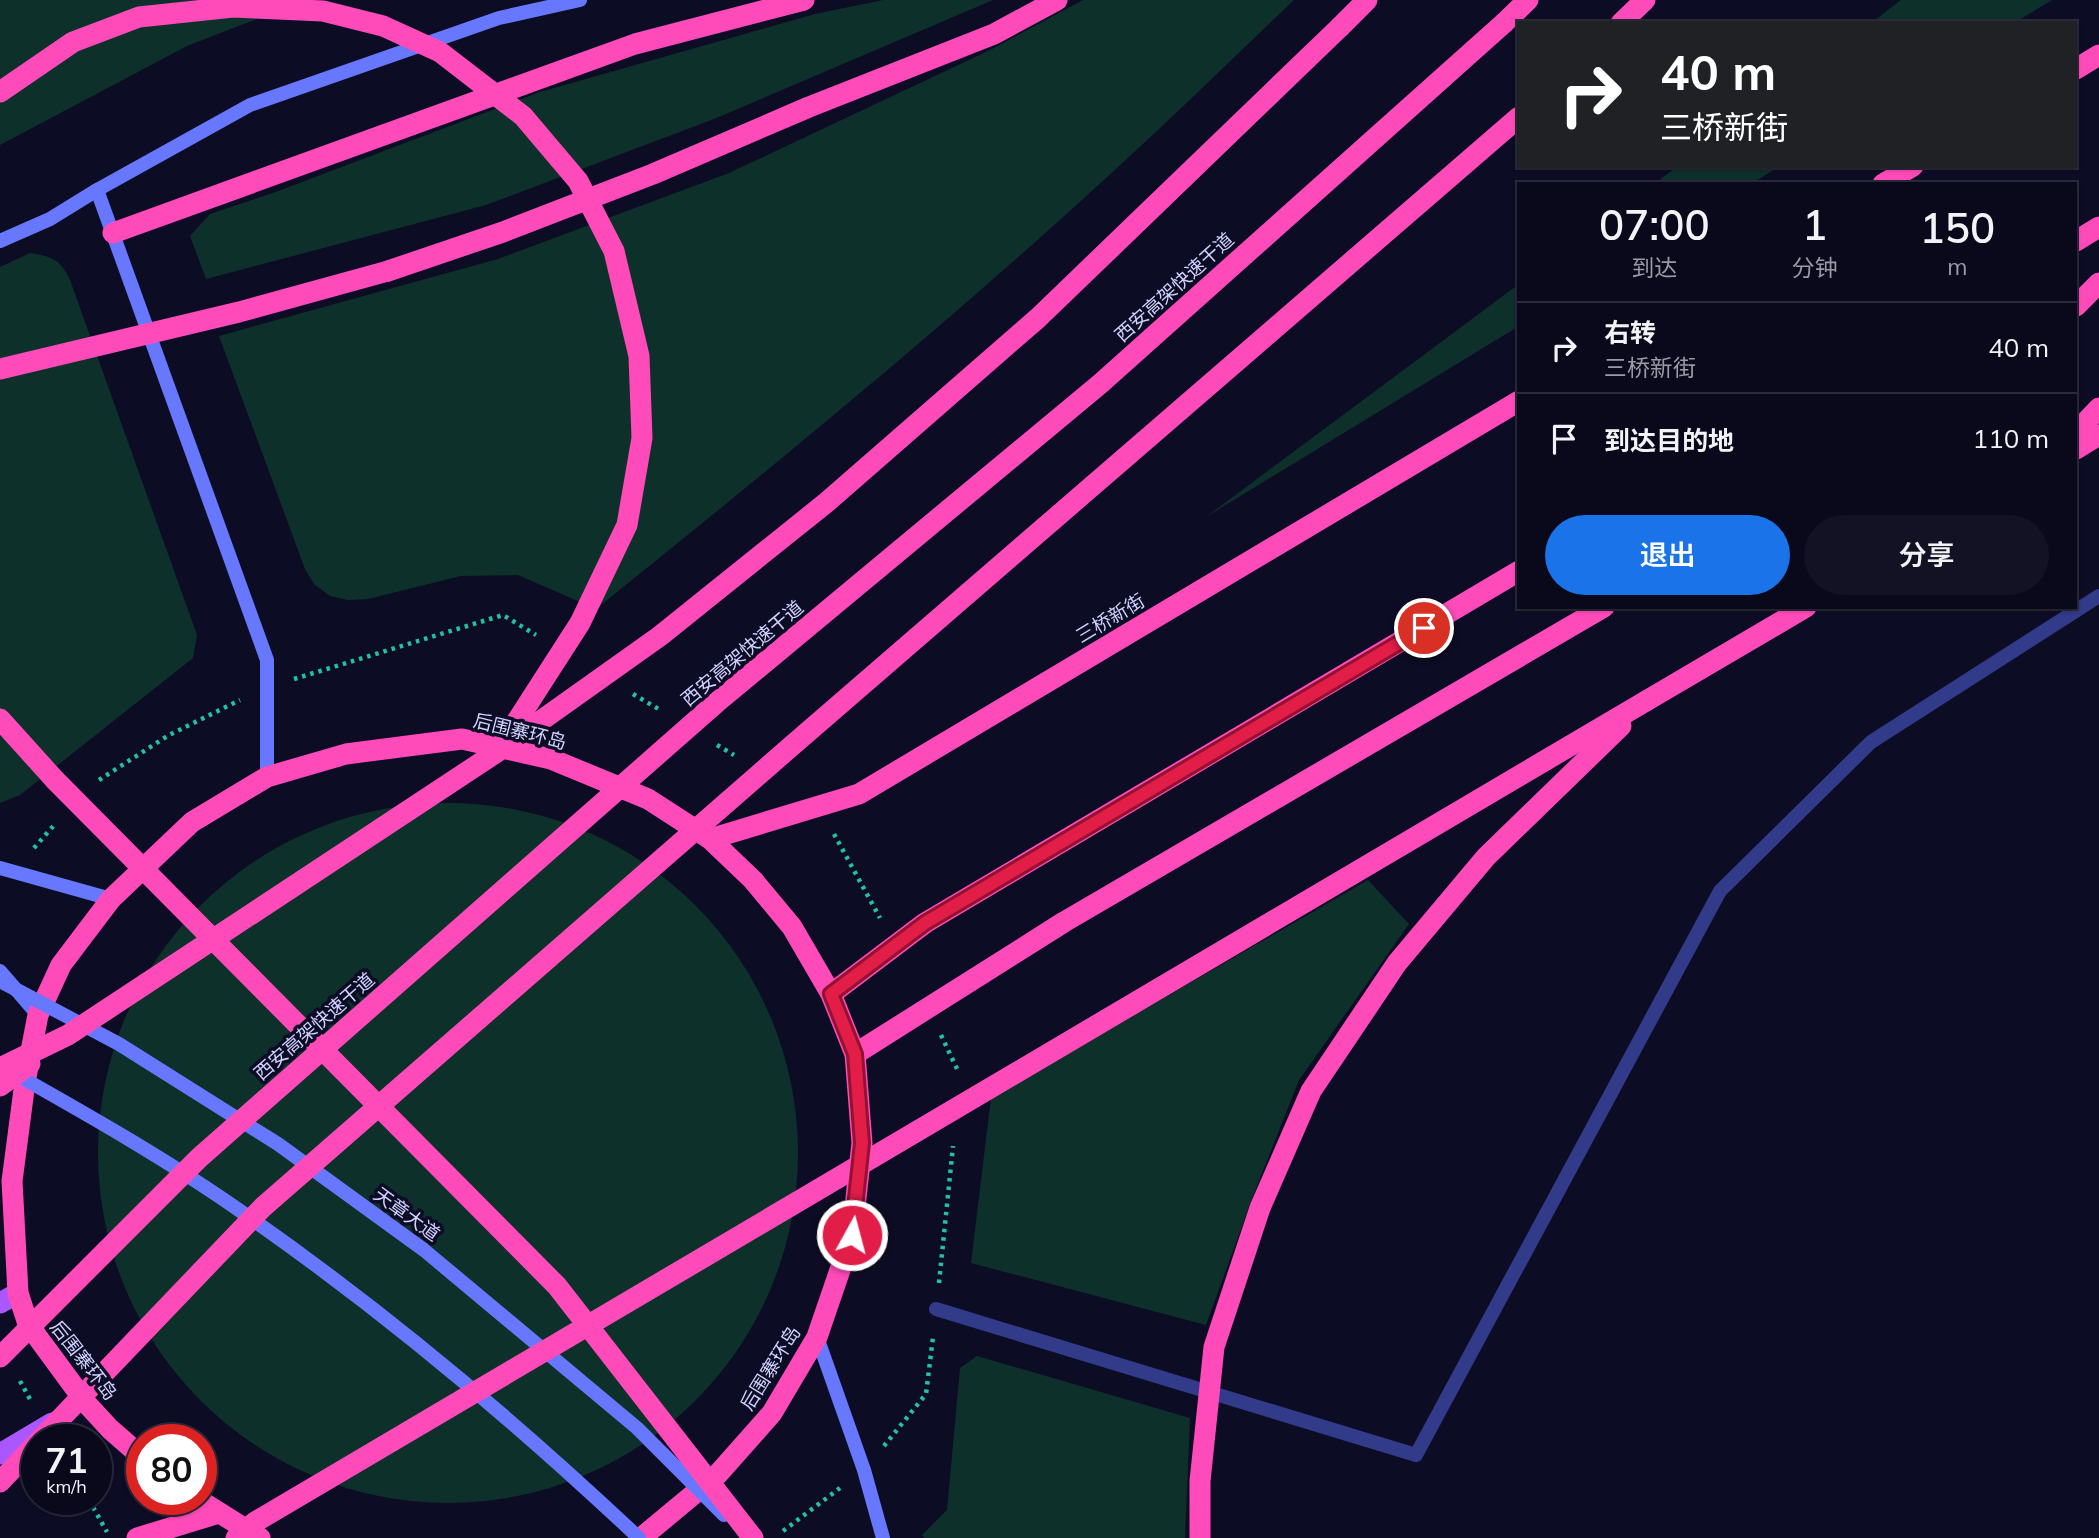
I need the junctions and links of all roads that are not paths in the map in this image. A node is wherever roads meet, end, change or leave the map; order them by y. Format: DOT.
graph roads {
  1 [pos="580,0"];
  2 [pos="804,0"];
  3 [pos="1057,0"];
  4 [pos="1367,0"];
  5 [pos="1528,0"];
  6 [pos="1645,0"];
  7 [pos="1623,21"];
  8 [pos="2099,55"];
  9 [pos="2077,68"];
  10 [pos="0,92"];
  11 [pos="1517,119"];
  12 [pos="1910,168"];
  13 [pos="1887,182"];
  14 [pos="97,190"];
  15 [pos="2099,227"];
  16 [pos="113,233"];
  17 [pos="2077,240"];
  18 [pos="0,241"];
  19 [pos="2099,283"];
  20 [pos="2077,305"];
  21 [pos="0,369"];
  22 [pos="1517,402"];
  23 [pos="2099,408"];
  24 [pos="2077,431"];
  25 [pos="2099,435"];
  26 [pos="2077,448"];
  27 [pos="1517,572"];
  28 [pos="2099,596"];
  29 [pos="1601,609"];
  30 [pos="1803,609"];
  31 [pos="1646,701"];
  32 [pos="0,719"];
  33 [pos="497,751"];
  34 [pos="267,777"];
  35 [pos="710,839"];
  36 [pos="7,870"];
  37 [pos="111,900"];
  38 [pos="0,971"];
  39 [pos="0,981"];
  40 [pos="831,994"];
  41 [pos="38,1015"];
  42 [pos="68,1035"];
  43 [pos="855,1054"];
  44 [pos="0,1067"];
  45 [pos="0,1086"];
  46 [pos="6,1186"];
  47 [pos="9,1298"];
  48 [pos="936,1309"];
  49 [pos="817,1338"];
  50 [pos="7,1363"];
  51 [pos="86,1403"];
  52 [pos="53,1424"];
  53 [pos="58,1424"];
  54 [pos="126,1443"];
  55 [pos="21,1445"];
  56 [pos="0,1454"];
  57 [pos="21,1459"];
  58 [pos="0,1482"];
  59 [pos="611,1511"];
  60 [pos="219,1513"];
  61 [pos="137,1538"];
  62 [pos="236,1538"];
  63 [pos="260,1538"];
  64 [pos="627,1538"];
  65 [pos="640,1538"];
  66 [pos="748,1538"];
  67 [pos="753,1538"];
  68 [pos="883,1538"];
  69 [pos="1200,1538"];
  1 -- 14 [label="main road"];
  2 -- 16 [label="highway"];
  3 -- 21 [label="highway, bridge"];
  4 -- 33 [label="highway, bridge"];
  5 -- 50 [label="highway, 西安高架快速干道, bridge"];
  6 -- 7 [label="highway"];
  8 -- 9 [label="highway"];
  10 -- 33 [label="highway, bridge"];
  11 -- 52 [label="highway, bridge"];
  12 -- 13 [label="highway"];
  14 -- 16 [label="main road"];
  14 -- 18 [label="main road"];
  15 -- 17 [label="highway"];
  16 -- 34 [label="main road"];
  19 -- 20 [label="highway"];
  22 -- 35 [label="highway, 三桥新街"];
  23 -- 24 [label="highway"];
  25 -- 26 [label="highway"];
  27 -- 40 [label="highway"];
  28 -- 48 [label="street"];
  29 -- 43 [label="highway"];
  30 -- 31 [label="highway"];
  31 -- 62 [label="highway, bridge"];
  31 -- 69 [label="highway, bridge"];
  32 -- 67 [label="highway, bridge"];
  33 -- 42 [label="highway, bridge"];
  34 -- 35 [label="highway, 后围寨环岛"];
  34 -- 37 [label="highway, 后围寨环岛"];
  35 -- 40 [label="highway, 后围寨环岛"];
  36 -- 37 [label="main road"];
  37 -- 41 [label="highway, 后围寨环岛"];
  38 -- 41 [label="main road"];
  39 -- 66 [label="main road, 天章大道, bridge"];
  40 -- 43 [label="highway, 后围寨环岛"];
  41 -- 46 [label="highway, 后围寨环岛"];
  42 -- 44 [label="highway, bridge"];
  42 -- 45 [label="highway, bridge"];
  43 -- 49 [label="highway, 后围寨环岛"];
  44 -- 59 [label="main road, bridge"];
  46 -- 47 [label="highway, 后围寨环岛"];
  47 -- 51 [label="highway, 后围寨环岛"];
  49 -- 65 [label="highway, 后围寨环岛"];
  49 -- 68 [label="main road"];
  51 -- 53 [label="main road"];
  51 -- 54 [label="highway, 后围寨环岛"];
  55 -- 56 [label="main road"];
  57 -- 58 [label="highway"];
  59 -- 64 [label="highway, bridge"];
  59 -- 65 [label="main road, bridge"];
  60 -- 61 [label="highway"];
  60 -- 63 [label="highway"];
}
